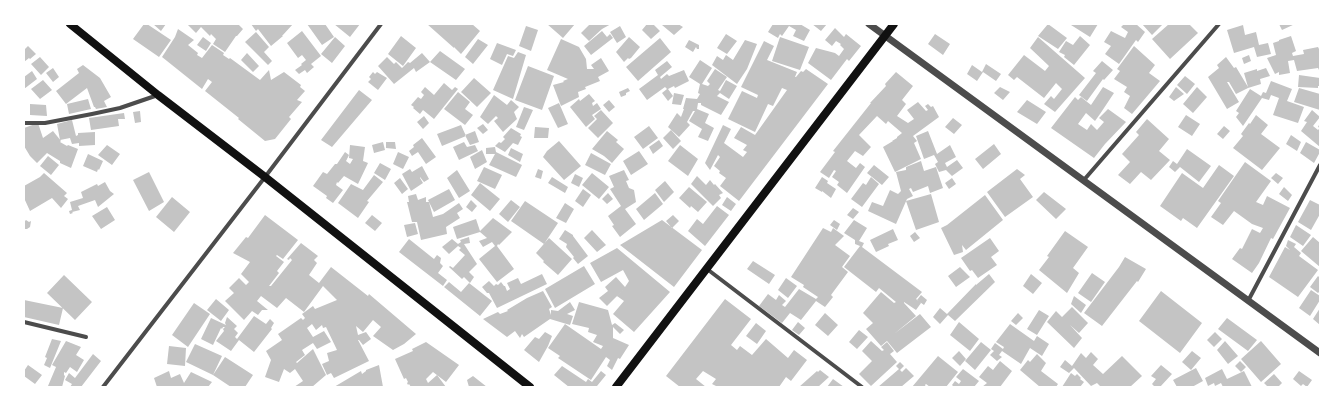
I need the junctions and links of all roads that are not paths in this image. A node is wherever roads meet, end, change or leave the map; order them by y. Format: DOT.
graph roads {
  1 [pos="70,24"];
  2 [pos="381,24"];
  3 [pos="869,24"];
  4 [pos="894,24"];
  5 [pos="1219,24"];
  6 [pos="884,36"];
  7 [pos="158,95"];
  8 [pos="24,123"];
  9 [pos="1320,165"];
  10 [pos="265,178"];
  11 [pos="1084,181"];
  12 [pos="707,269"];
  13 [pos="1248,301"];
  14 [pos="24,322"];
  15 [pos="86,337"];
  16 [pos="1320,353"];
  17 [pos="103,387"];
  18 [pos="530,387"];
  19 [pos="616,387"];
  20 [pos="862,387"];
  1 -- 7 [label="main road"];
  2 -- 10 [label="street"];
  3 -- 6 [label="street"];
  4 -- 6 [label="main road"];
  5 -- 11 [label="street"];
  6 -- 11 [label="street"];
  6 -- 12 [label="main road"];
  7 -- 8 [label="street"];
  7 -- 10 [label="main road"];
  9 -- 13 [label="street"];
  10 -- 17 [label="street"];
  10 -- 18 [label="main road"];
  11 -- 13 [label="street"];
  12 -- 19 [label="main road"];
  12 -- 20 [label="street"];
  13 -- 16 [label="street"];
  14 -- 15 [label="street"];
}
